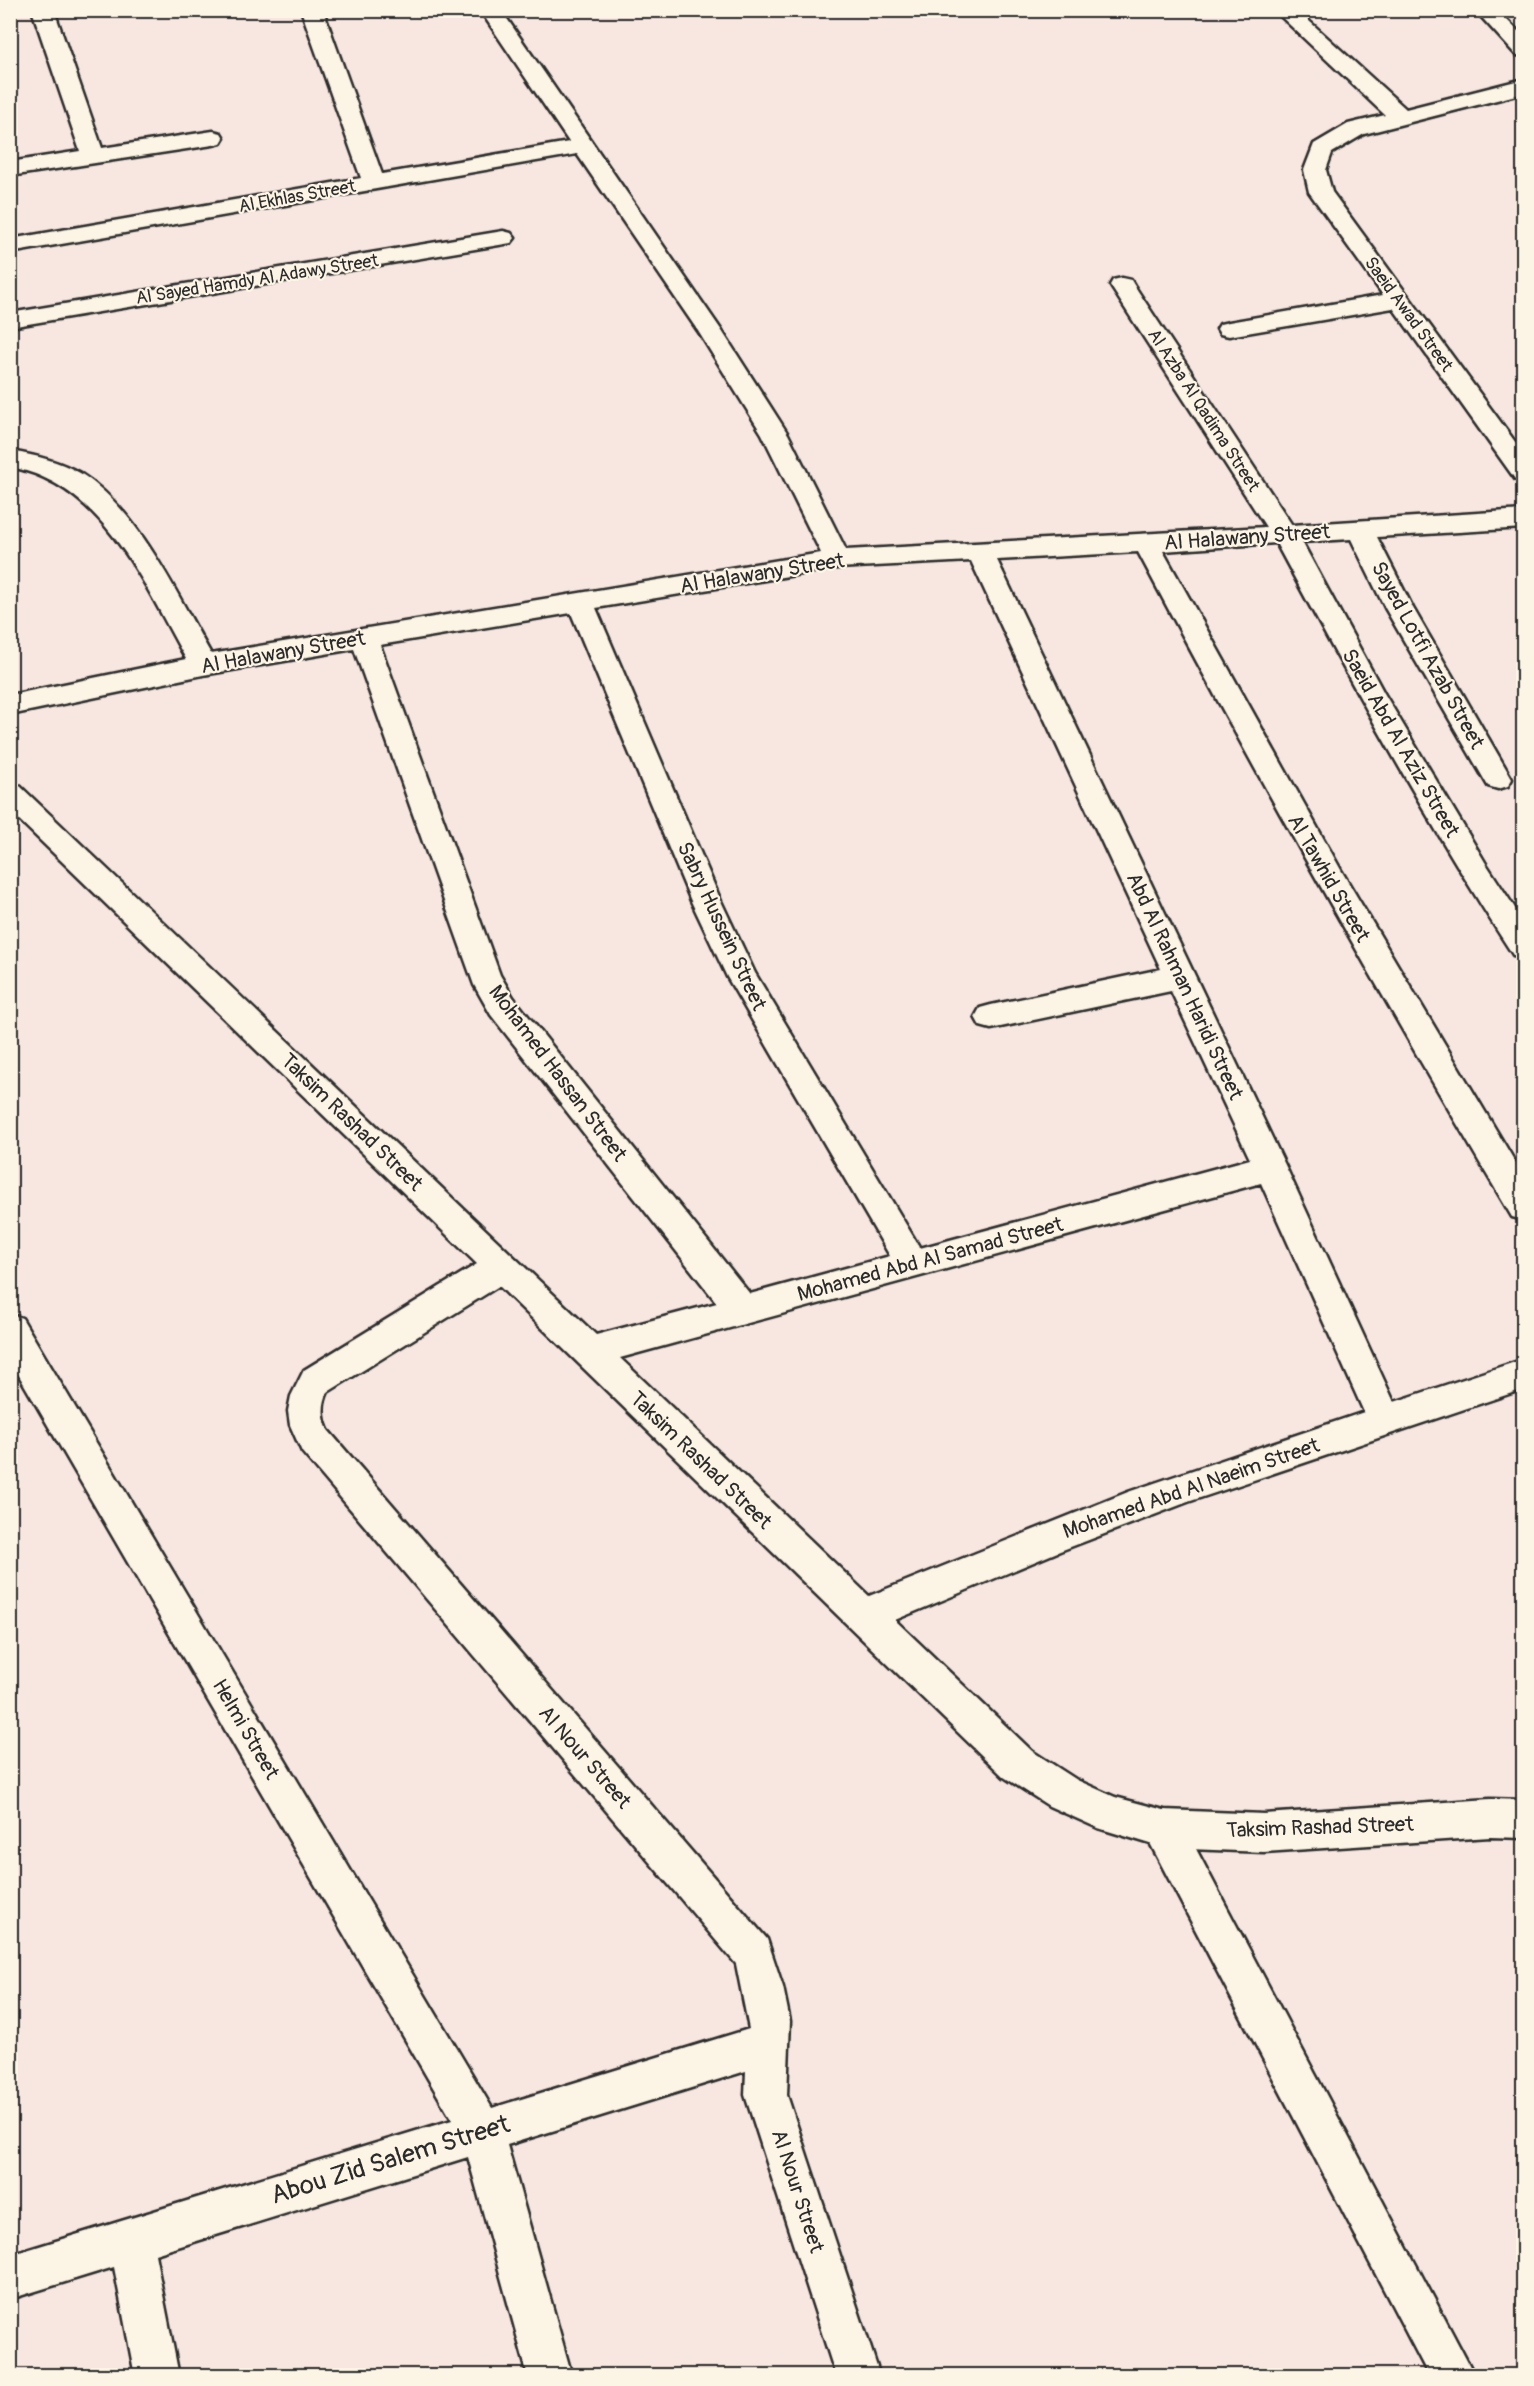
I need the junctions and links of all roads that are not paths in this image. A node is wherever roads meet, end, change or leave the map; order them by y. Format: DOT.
graph roads {
  1 [pos="43,10"];
  2 [pos="312,10"];
  3 [pos="490,10"];
  4 [pos="1284,10"];
  5 [pos="1485,10"];
  6 [pos="1524,50"];
  7 [pos="1524,86"];
  8 [pos="1400,116"];
  9 [pos="213,138"];
  10 [pos="584,146"];
  11 [pos="93,156"];
  12 [pos="10,169"];
  13 [pos="374,183"];
  14 [pos="503,238"];
  15 [pos="10,246"];
  16 [pos="1122,285"];
  17 [pos="1400,300"];
  18 [pos="10,320"];
  19 [pos="1229,328"];
  20 [pos="10,459"];
  21 [pos="1524,473"];
  22 [pos="1524,519"];
  23 [pos="1360,529"];
  24 [pos="1285,535"];
  25 [pos="1146,543"];
  26 [pos="980,552"];
  27 [pos="837,559"];
  28 [pos="580,602"];
  29 [pos="364,638"];
  30 [pos="203,665"];
  31 [pos="10,705"];
  32 [pos="1498,779"];
  33 [pos="10,793"];
  34 [pos="1524,947"];
  35 [pos="1180,977"];
  36 [pos="991,1017"];
  37 [pos="1270,1167"];
  38 [pos="1524,1207"];
  39 [pos="912,1264"];
  40 [pos="501,1267"];
  41 [pos="743,1310"];
  42 [pos="10,1328"];
  43 [pos="590,1352"];
  44 [pos="1524,1374"];
  45 [pos="1386,1422"];
  46 [pos="863,1616"];
  47 [pos="1524,1819"];
  48 [pos="1164,1829"];
  49 [pos="770,2043"];
  50 [pos="482,2131"];
  51 [pos="131,2240"];
  52 [pos="10,2277"];
  53 [pos="157,2376"];
  54 [pos="550,2376"];
  55 [pos="858,2376"];
  56 [pos="1453,2376"];
  1 -- 11 [label="street"];
  2 -- 13 [label="street"];
  3 -- 10 [label="street"];
  4 -- 8 [label="street"];
  5 -- 6 [label="street"];
  7 -- 8 [label="street"];
  8 -- 17 [label="street, Saeid Awad Street"];
  9 -- 11 [label="street"];
  10 -- 13 [label="street, Al Ekhlas Street"];
  10 -- 27 [label="street"];
  11 -- 12 [label="street"];
  13 -- 15 [label="street, Al Ekhlas Street"];
  14 -- 18 [label="street, Al Sayed Hamdy Al Adawy Street"];
  16 -- 24 [label="street, Al Azba Al Qadima Street"];
  17 -- 19 [label="street"];
  17 -- 21 [label="street, Saeid Awad Street"];
  20 -- 30 [label="street"];
  22 -- 23 [label="street, Al Halawany Street"];
  23 -- 24 [label="street, Al Halawany Street"];
  23 -- 32 [label="street, Sayed Lotfi Azab Street"];
  24 -- 25 [label="street, Al Halawany Street"];
  24 -- 34 [label="street, Saeid Abd Al Aziz Street"];
  25 -- 26 [label="street, Al Halawany Street"];
  25 -- 38 [label="street, Al Tawhid Street"];
  26 -- 27 [label="street, Al Halawany Street"];
  26 -- 35 [label="street, Abd Al Rahman Haridi Street"];
  27 -- 28 [label="street, Al Halawany Street"];
  28 -- 29 [label="street, Al Halawany Street"];
  28 -- 39 [label="street, Sabry Hussein Street"];
  29 -- 30 [label="street, Al Halawany Street"];
  29 -- 41 [label="street, Mohamed Hassan Street"];
  30 -- 31 [label="street, Al Halawany Street"];
  33 -- 40 [label="street, Taksim Rashad Street"];
  35 -- 36 [label="street"];
  35 -- 37 [label="street, Abd Al Rahman Haridi Street"];
  37 -- 39 [label="street, Mohamed Abd Al Samad Street"];
  37 -- 45 [label="street, Abd Al Rahman Haridi Street"];
  39 -- 41 [label="street, Mohamed Abd Al Samad Street"];
  40 -- 43 [label="street, Taksim Rashad Street"];
  40 -- 49 [label="street, Al Nour Street"];
  41 -- 43 [label="street, Mohamed Abd Al Samad Street"];
  42 -- 50 [label="street, Helmi Street"];
  43 -- 46 [label="street, Taksim Rashad Street"];
  44 -- 45 [label="street, Mohamed Abd Al Naeim Street"];
  45 -- 46 [label="street, Mohamed Abd Al Naeim Street"];
  46 -- 48 [label="street, Taksim Rashad Street"];
  47 -- 48 [label="street, Taksim Rashad Street"];
  48 -- 56 [label="street"];
  49 -- 50 [label="street, Abou Zid Salem Street"];
  49 -- 55 [label="street, Al Nour Street"];
  50 -- 51 [label="street, Abou Zid Salem Street"];
  50 -- 54 [label="street, Helmi Street"];
  51 -- 52 [label="street, Abou Zid Salem Street"];
  51 -- 53 [label="street"];
}
